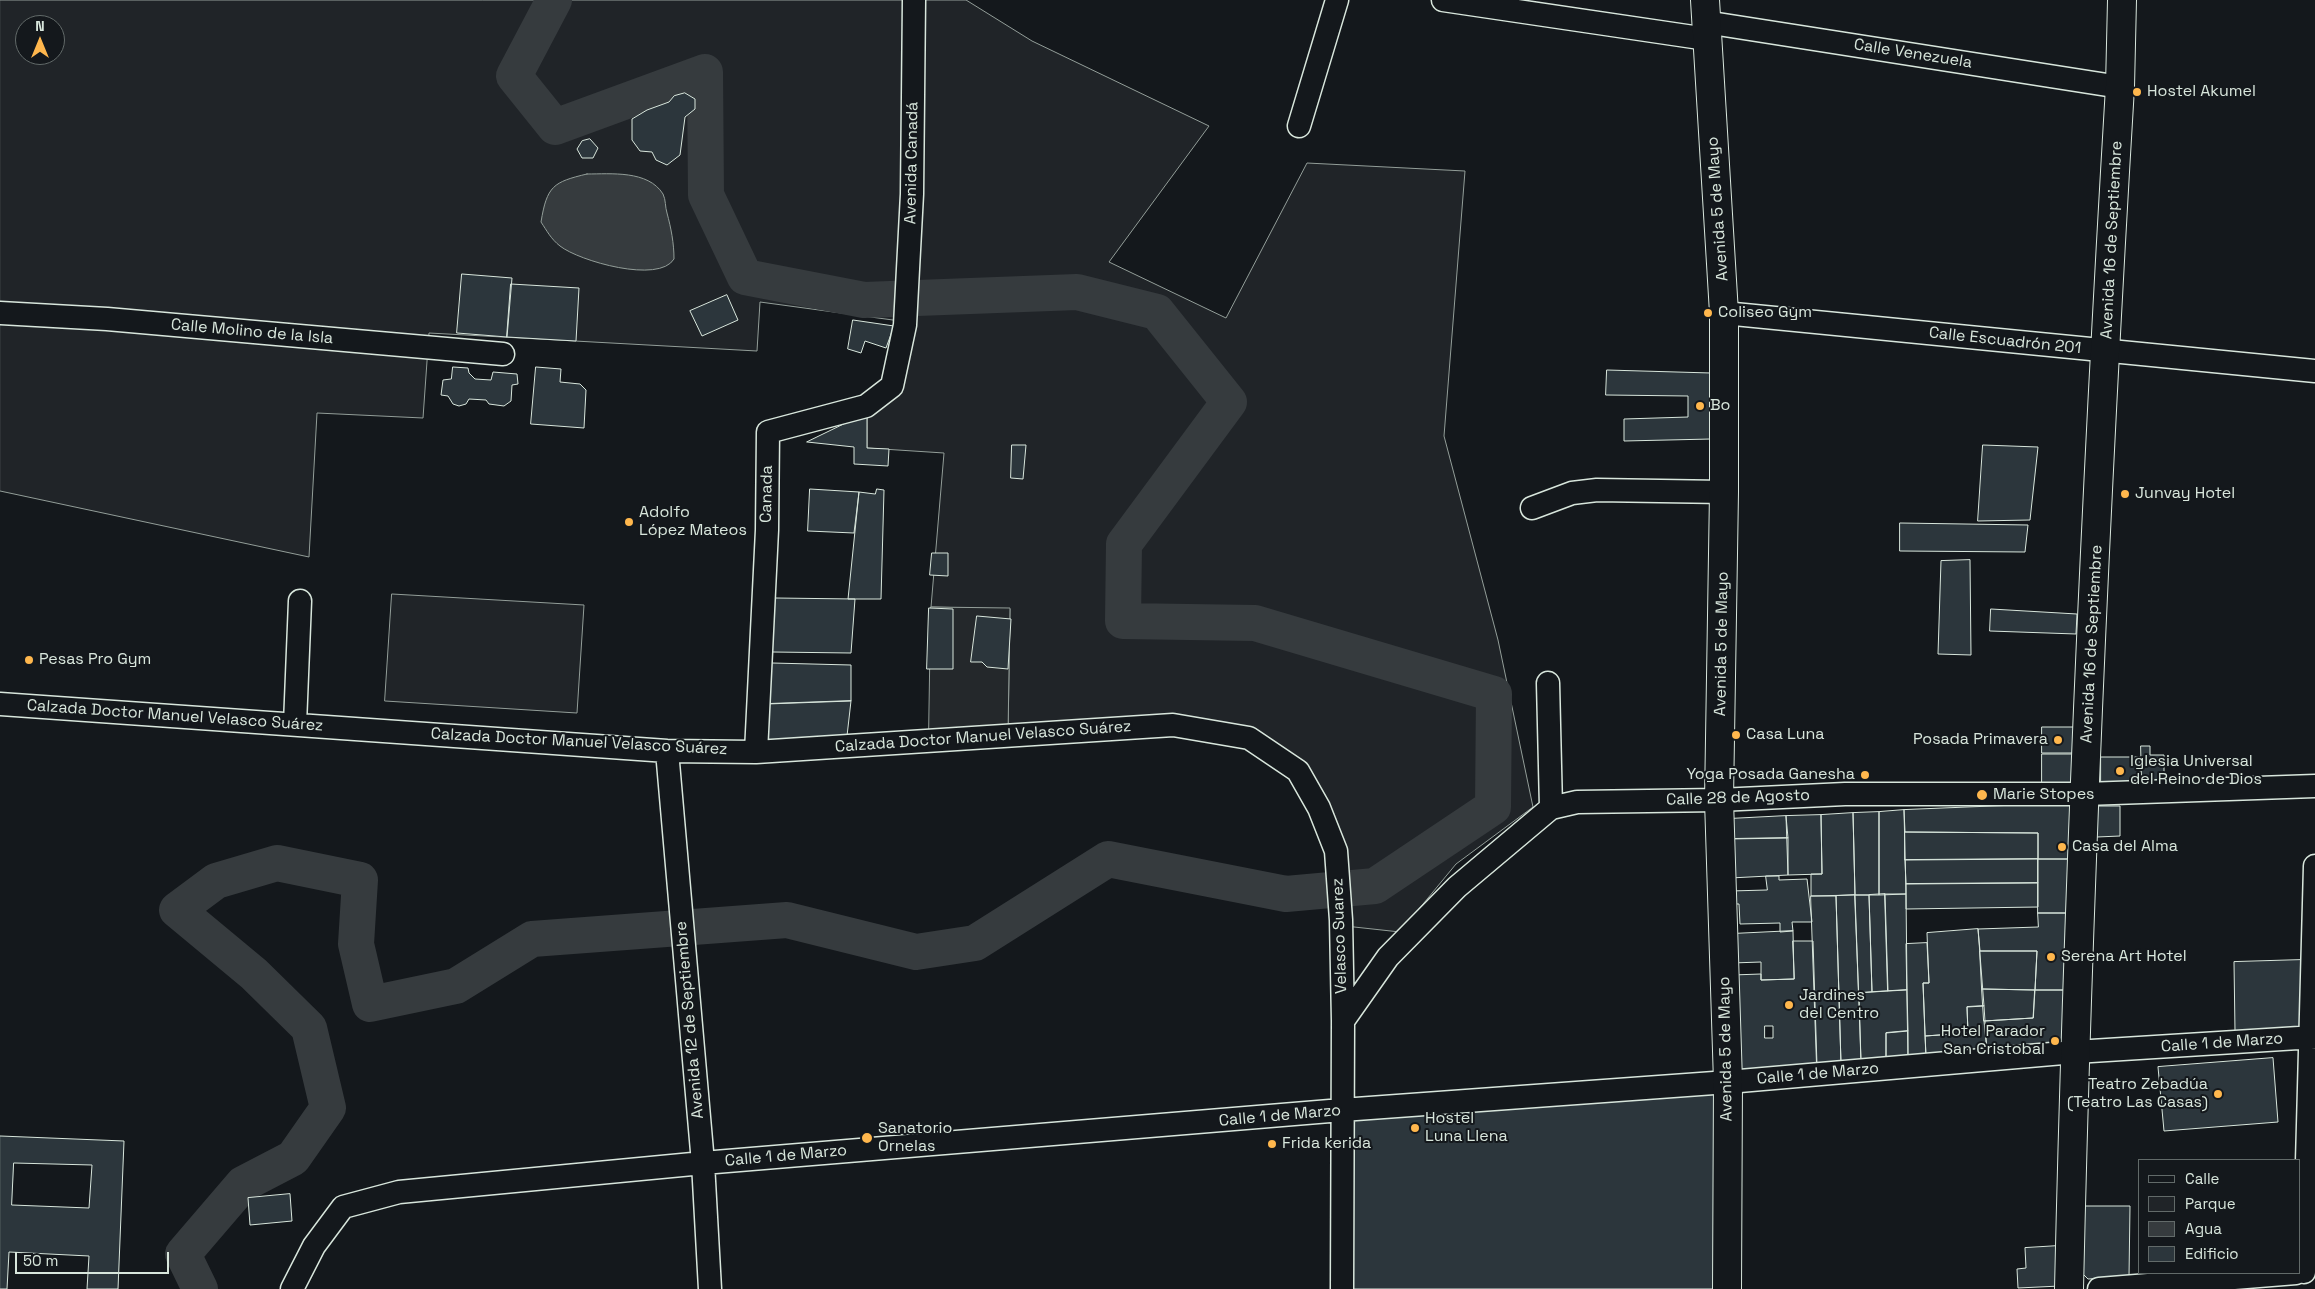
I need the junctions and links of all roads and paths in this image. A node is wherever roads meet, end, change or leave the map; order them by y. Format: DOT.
graph roads {
  1 [pos="914,0"];
  2 [pos="1337,0"];
  3 [pos="1443,0"];
  4 [pos="2122,0"];
  5 [pos="1706,20"];
  6 [pos="2120,86"];
  7 [pos="1299,126"];
  8 [pos="0,313"];
  9 [pos="1724,313"];
  10 [pos="905,325"];
  11 [pos="2106,352"];
  12 [pos="503,354"];
  13 [pos="2315,371"];
  14 [pos="1724,492"];
  15 [pos="1532,508"];
  16 [pos="300,601"];
  17 [pos="1548,683"];
  18 [pos="0,704"];
  19 [pos="295,724"];
  20 [pos="667,751"];
  21 [pos="756,752"];
  22 [pos="2315,786"];
  23 [pos="2085,794"];
  24 [pos="1719,800"];
  25 [pos="1551,808"];
  26 [pos="1336,851"];
  27 [pos="2315,866"];
  28 [pos="1343,1021"];
  29 [pos="2313,1037"];
  30 [pos="2075,1052"];
  31 [pos="1728,1082"];
  32 [pos="1342,1110"];
  33 [pos="703,1163"];
  34 [pos="2304,1272"];
  35 [pos="2280,1274"];
  36 [pos="292,1289"];
  37 [pos="710,1289"];
  38 [pos="1342,1289"];
  39 [pos="1727,1289"];
  40 [pos="2069,1289"];
  41 [pos="2099,1289"];
  1 -- 10 [label="street, Avenida Canadá"];
  2 -- 7 [label="street"];
  3 -- 5 [label="street, Calle Venezuela"];
  4 -- 6 [label="main road, Avenida 16 de Septiembre"];
  5 -- 6 [label="street, Calle Venezuela"];
  5 -- 9 [label="main road, Avenida 5 de Mayo"];
  6 -- 11 [label="main road, Avenida 16 de Septiembre"];
  8 -- 12 [label="street, Calle Molino de la Isla"];
  9 -- 11 [label="street, Calle Escuadrón 201"];
  9 -- 14 [label="main road, Avenida 5 de Mayo"];
  10 -- 21 [label="street, Canada"];
  11 -- 13 [label="street, Calle Escuadrón 201"];
  11 -- 23 [label="main road, Avenida 16 de Septiembre"];
  14 -- 15 [label="street"];
  14 -- 24 [label="main road, Avenida 5 de Mayo"];
  16 -- 19 [label="street"];
  17 -- 25 [label="street"];
  18 -- 19 [label="street, Calzada Doctor Manuel Velasco Suárez"];
  19 -- 20 [label="street, Calzada Doctor Manuel Velasco Suárez"];
  20 -- 21 [label="street, Calzada Doctor Manuel Velasco Suárez"];
  20 -- 33 [label="street, Avenida 12 de Septiembre"];
  21 -- 26 [label="street, Calzada Doctor Manuel Velasco Suárez"];
  22 -- 23 [label="street, Calle 28 de Agosto"];
  23 -- 24 [label="street, Calle 28 de Agosto"];
  23 -- 30 [label="main road, Avenida 16 de Septiembre"];
  24 -- 25 [label="street, Calle 28 de Agosto"];
  24 -- 31 [label="main road, Avenida 5 de Mayo"];
  25 -- 28 [label="street, Calle 28 de Agosto"];
  26 -- 28 [label="street, Velasco Suarez"];
  27 -- 29 [label="street"];
  28 -- 32 [label="street"];
  29 -- 30 [label="street, Calle 1 de Marzo"];
  29 -- 34 [label="street"];
  30 -- 31 [label="street, Calle 1 de Marzo"];
  30 -- 40 [label="main road, Avenida 16 de Septiembre"];
  31 -- 32 [label="street, Calle 1 de Marzo"];
  31 -- 39 [label="main road, Avenida 5 de Mayo"];
  32 -- 33 [label="street, Calle 1 de Marzo"];
  32 -- 38 [label="street"];
  33 -- 36 [label="street, Calle 1 de Marzo"];
  33 -- 37 [label="street, Avenida 12 de Septiembre"];
  35 -- 41 [label="street"];
}
